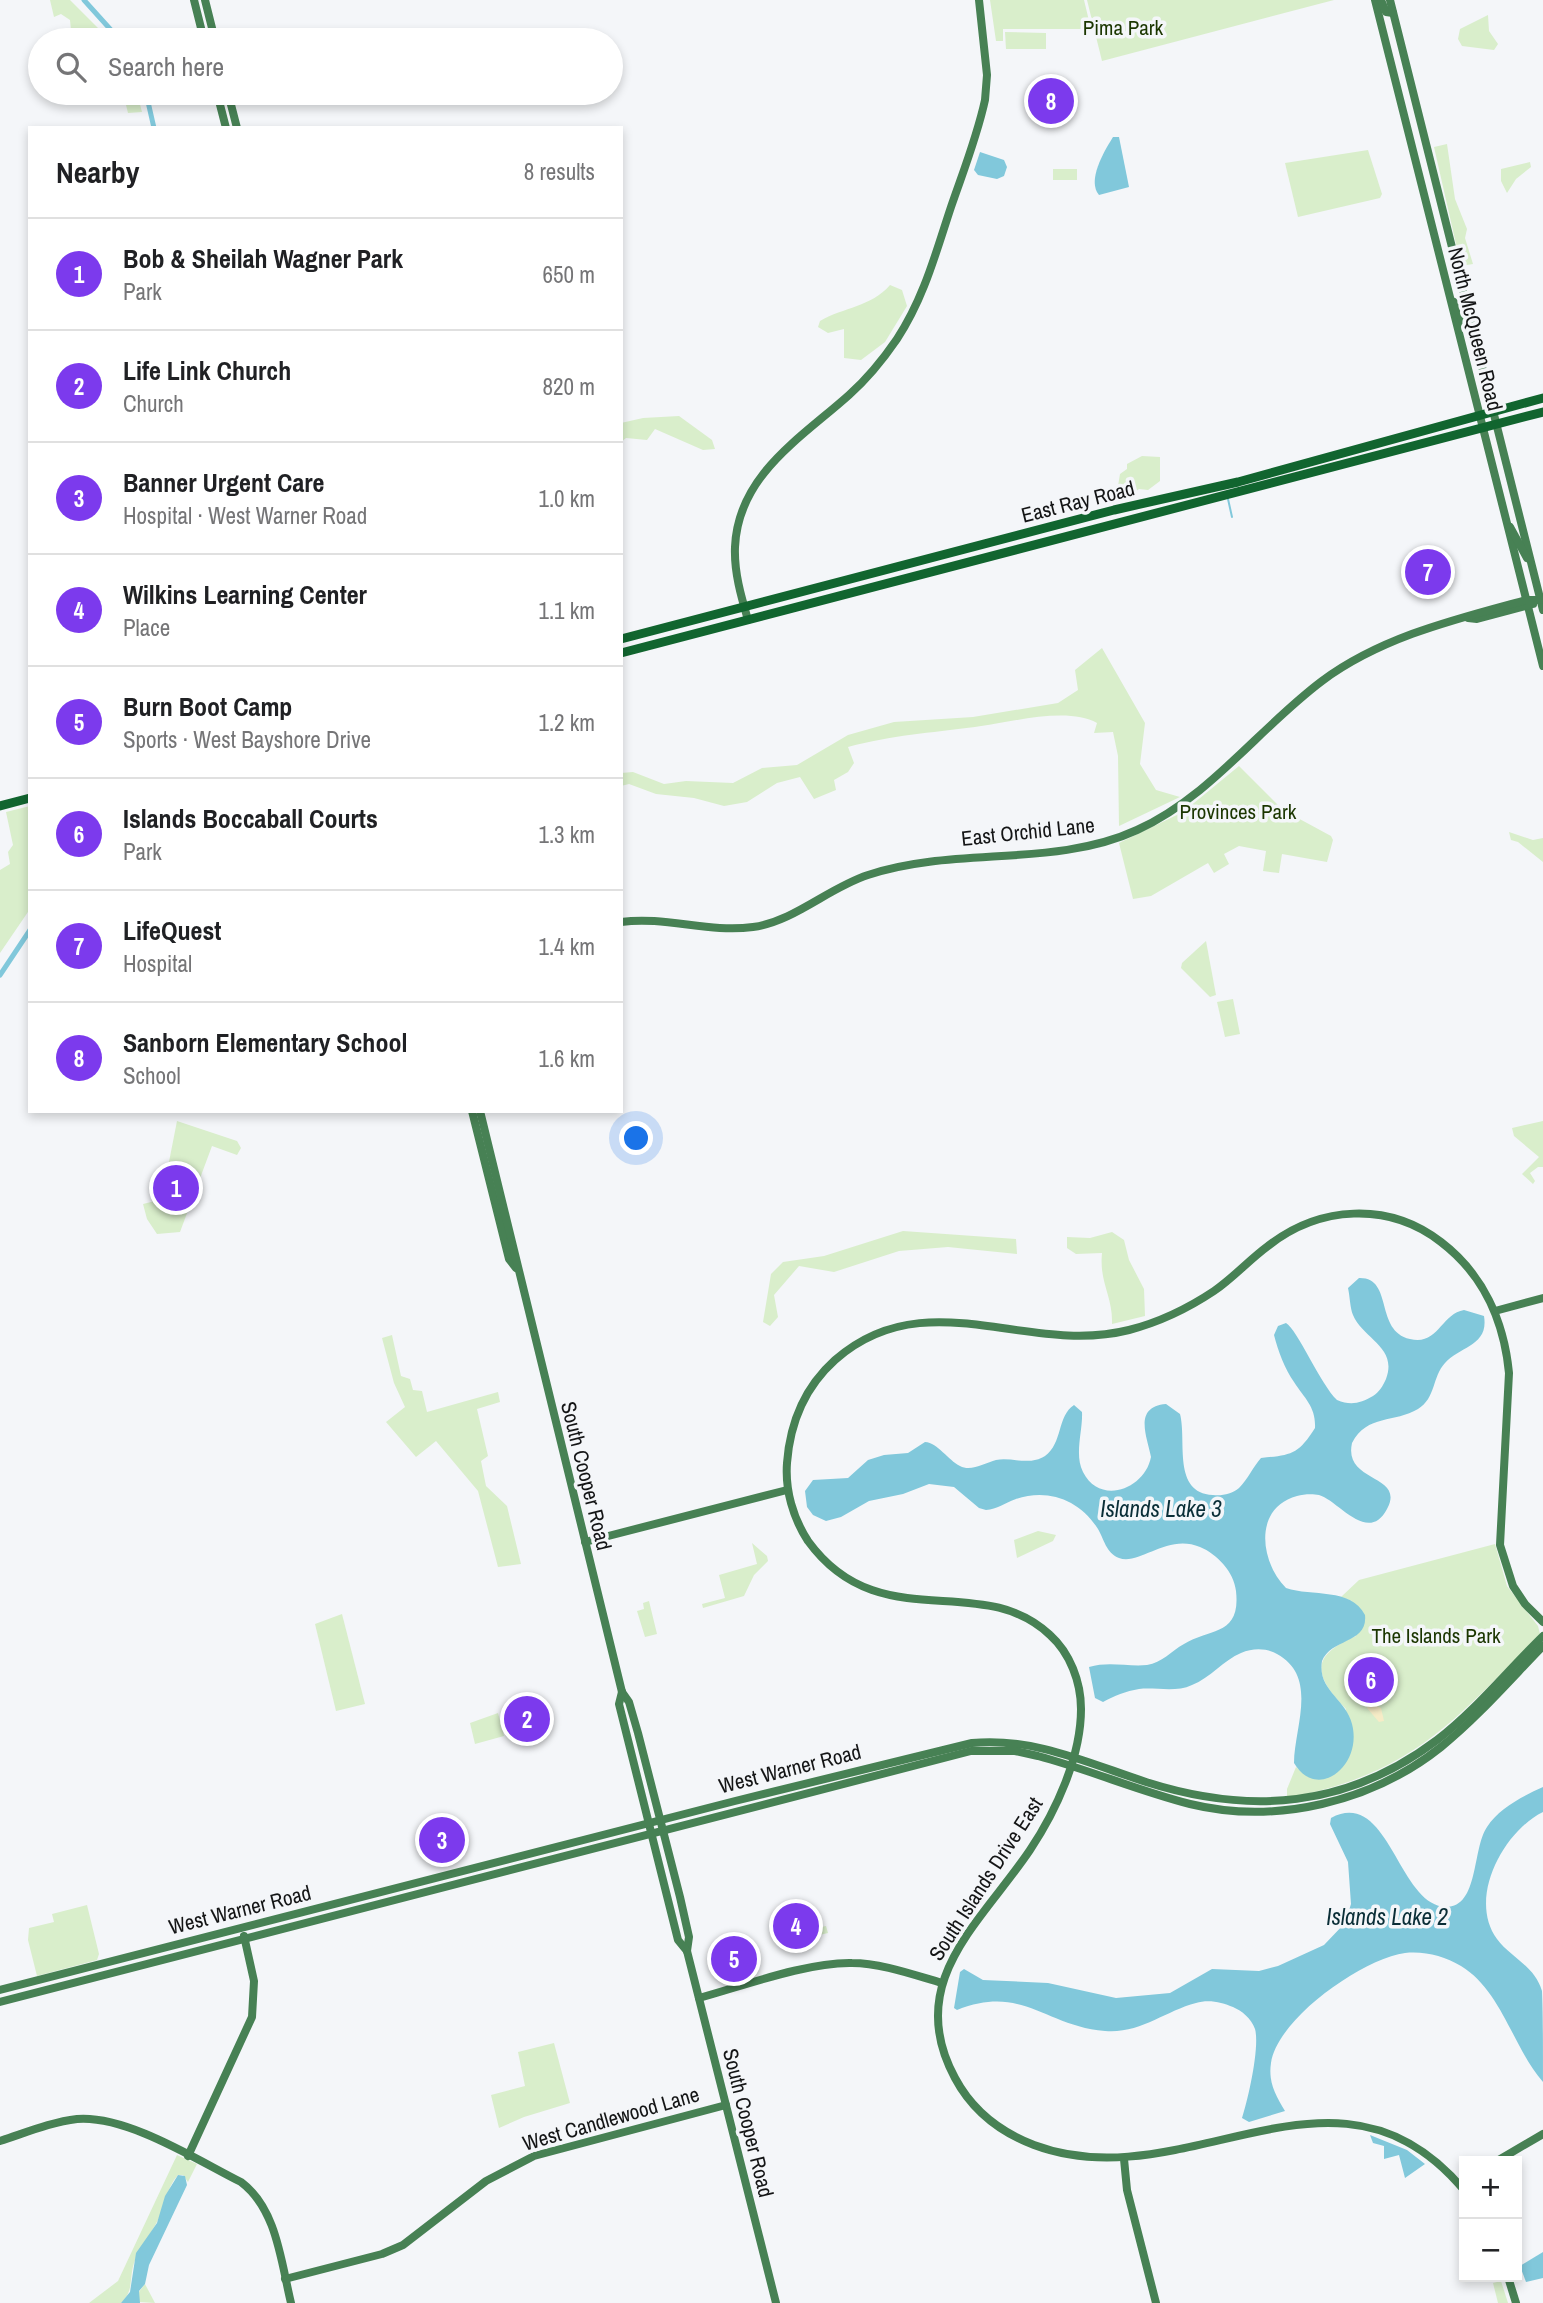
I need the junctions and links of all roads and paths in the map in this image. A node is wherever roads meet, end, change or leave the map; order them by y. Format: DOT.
graph roads {
  1 [pos="194,0"];
  2 [pos="205,0"];
  3 [pos="979,0"];
  4 [pos="1375,0"];
  5 [pos="1381,0"];
  6 [pos="1390,0"];
  7 [pos="1393,13"];
  8 [pos="201,28"];
  9 [pos="212,28"];
  10 [pos="220,105"];
  11 [pos="231,105"];
  12 [pos="225,126"];
  13 [pos="236,126"];
  14 [pos="1445,284"];
  15 [pos="1470,326"];
  16 [pos="1543,398"];
  17 [pos="1491,410"];
  18 [pos="1543,412"];
  19 [pos="1477,414"];
  20 [pos="1495,425"];
  21 [pos="1481,428"];
  22 [pos="1400,437"];
  23 [pos="1349,465"];
  24 [pos="1507,526"];
  25 [pos="1531,564"];
  26 [pos="1540,600"];
  27 [pos="1527,603"];
  28 [pos="744,607"];
  29 [pos="1543,610"];
  30 [pos="748,620"];
  31 [pos="623,638"];
  32 [pos="623,652"];
  33 [pos="1543,666"];
  34 [pos="28,799"];
  35 [pos="0,806"];
  36 [pos="623,922"];
  37 [pos="473,1113"];
  38 [pos="480,1113"];
  39 [pos="484,1142"];
  40 [pos="1543,1298"];
  41 [pos="1495,1311"];
  42 [pos="787,1490"];
  43 [pos="584,1542"];
  44 [pos="1543,1622"];
  45 [pos="1543,1636"];
  46 [pos="1543,1646"];
  47 [pos="622,1692"];
  48 [pos="1071,1761"];
  49 [pos="787,1788"];
  50 [pos="790,1798"];
  51 [pos="660,1820"];
  52 [pos="648,1823"];
  53 [pos="663,1832"];
  54 [pos="651,1835"];
  55 [pos="499,1862"];
  56 [pos="503,1873"];
  57 [pos="242,1928"];
  58 [pos="244,1938"];
  59 [pos="687,1951"];
  60 [pos="942,1983"];
  61 [pos="0,1990"];
  62 [pos="699,1998"];
  63 [pos="0,2002"];
  64 [pos="726,2105"];
  65 [pos="1543,2134"];
  66 [pos="0,2141"];
  67 [pos="188,2156"];
  68 [pos="1506,2156"];
  69 [pos="1124,2159"];
  70 [pos="1459,2181"];
  71 [pos="285,2278"];
  72 [pos="1510,2282"];
  73 [pos="291,2303"];
  74 [pos="776,2303"];
  75 [pos="1156,2303"];
  76 [pos="1516,2303"];
  1 -- 8 [label="main road"];
  2 -- 9 [label="main road"];
  3 -- 28 [label="main road"];
  4 -- 14 [label="main road, North McQueen Road"];
  5 -- 7 [label="main road"];
  6 -- 7 [label="main road, North McQueen Road"];
  7 -- 15 [label="main road, North McQueen Road"];
  10 -- 12 [label="main road"];
  11 -- 13 [label="main road"];
  14 -- 15 [label="main road"];
  14 -- 19 [label="main road, North McQueen Road"];
  15 -- 17 [label="main road, North McQueen Road"];
  16 -- 17 [label="main road, East Ray Road"];
  17 -- 19 [label="main road, East Ray Road"];
  17 -- 20 [label="main road, North McQueen Road"];
  18 -- 20 [label="main road, East Ray Road"];
  19 -- 21 [label="main road, North McQueen Road"];
  19 -- 22 [label="main road, East Ray Road"];
  20 -- 21 [label="main road, East Ray Road"];
  20 -- 25 [label="main road, North McQueen Road"];
  21 -- 23 [label="main road, East Ray Road"];
  21 -- 24 [label="main road, North McQueen Road"];
  22 -- 23 [label="main road"];
  22 -- 28 [label="main road, East Ray Road"];
  23 -- 30 [label="main road, East Ray Road"];
  24 -- 25 [label="main road"];
  24 -- 27 [label="main road, North McQueen Road"];
  25 -- 26 [label="main road, North McQueen Road"];
  26 -- 27 [label="main road, East Orchid Lane"];
  26 -- 29 [label="main road, North McQueen Road"];
  27 -- 33 [label="main road, North McQueen Road"];
  27 -- 36 [label="main road, East Orchid Lane"];
  28 -- 30 [label="main road"];
  28 -- 31 [label="main road, East Ray Road"];
  30 -- 32 [label="main road, East Ray Road"];
  34 -- 35 [label="main road"];
  37 -- 39 [label="main road, South Cooper Road"];
  38 -- 39 [label="main road, South Cooper Road"];
  39 -- 43 [label="main road, South Cooper Road"];
  40 -- 41 [label="main road"];
  41 -- 42 [label="main road, South Islands Drive East"];
  41 -- 44 [label="main road, South Islands Drive East"];
  42 -- 43 [label="main road"];
  42 -- 48 [label="main road, South Islands Drive East"];
  43 -- 47 [label="main road, South Cooper Road"];
  45 -- 48 [label="main road, West Warner Road"];
  46 -- 48 [label="main road, West Warner Road"];
  47 -- 51 [label="main road, South Cooper Road"];
  47 -- 52 [label="main road, South Cooper Road"];
  48 -- 49 [label="main road, West Warner Road"];
  48 -- 50 [label="main road, West Warner Road"];
  48 -- 60 [label="main road, South Islands Drive East"];
  49 -- 50 [label="main road"];
  49 -- 51 [label="main road, West Warner Road"];
  50 -- 53 [label="main road, West Warner Road"];
  51 -- 52 [label="main road, West Warner Road"];
  51 -- 53 [label="main road, South Cooper Road"];
  52 -- 54 [label="main road, South Cooper Road"];
  52 -- 55 [label="main road, West Warner Road"];
  53 -- 54 [label="main road, West Warner Road"];
  53 -- 59 [label="main road, South Cooper Road"];
  54 -- 56 [label="main road, West Warner Road"];
  54 -- 59 [label="main road, South Cooper Road"];
  55 -- 56 [label="main road"];
  55 -- 57 [label="main road, West Warner Road"];
  56 -- 58 [label="main road, West Warner Road"];
  57 -- 58 [label="main road"];
  57 -- 61 [label="main road, West Warner Road"];
  58 -- 63 [label="main road, West Warner Road"];
  58 -- 67 [label="main road"];
  59 -- 62 [label="main road, South Cooper Road"];
  60 -- 62 [label="main road"];
  60 -- 69 [label="main road, South Islands Drive East"];
  62 -- 64 [label="main road, South Cooper Road"];
  64 -- 71 [label="main road, West Candlewood Lane"];
  64 -- 74 [label="main road, South Cooper Road"];
  65 -- 68 [label="main road"];
  66 -- 67 [label="main road"];
  67 -- 71 [label="main road"];
  69 -- 70 [label="main road, South Islands Drive East"];
  69 -- 75 [label="main road"];
  71 -- 73 [label="main road"];
  72 -- 76 [label="main road"];
}
